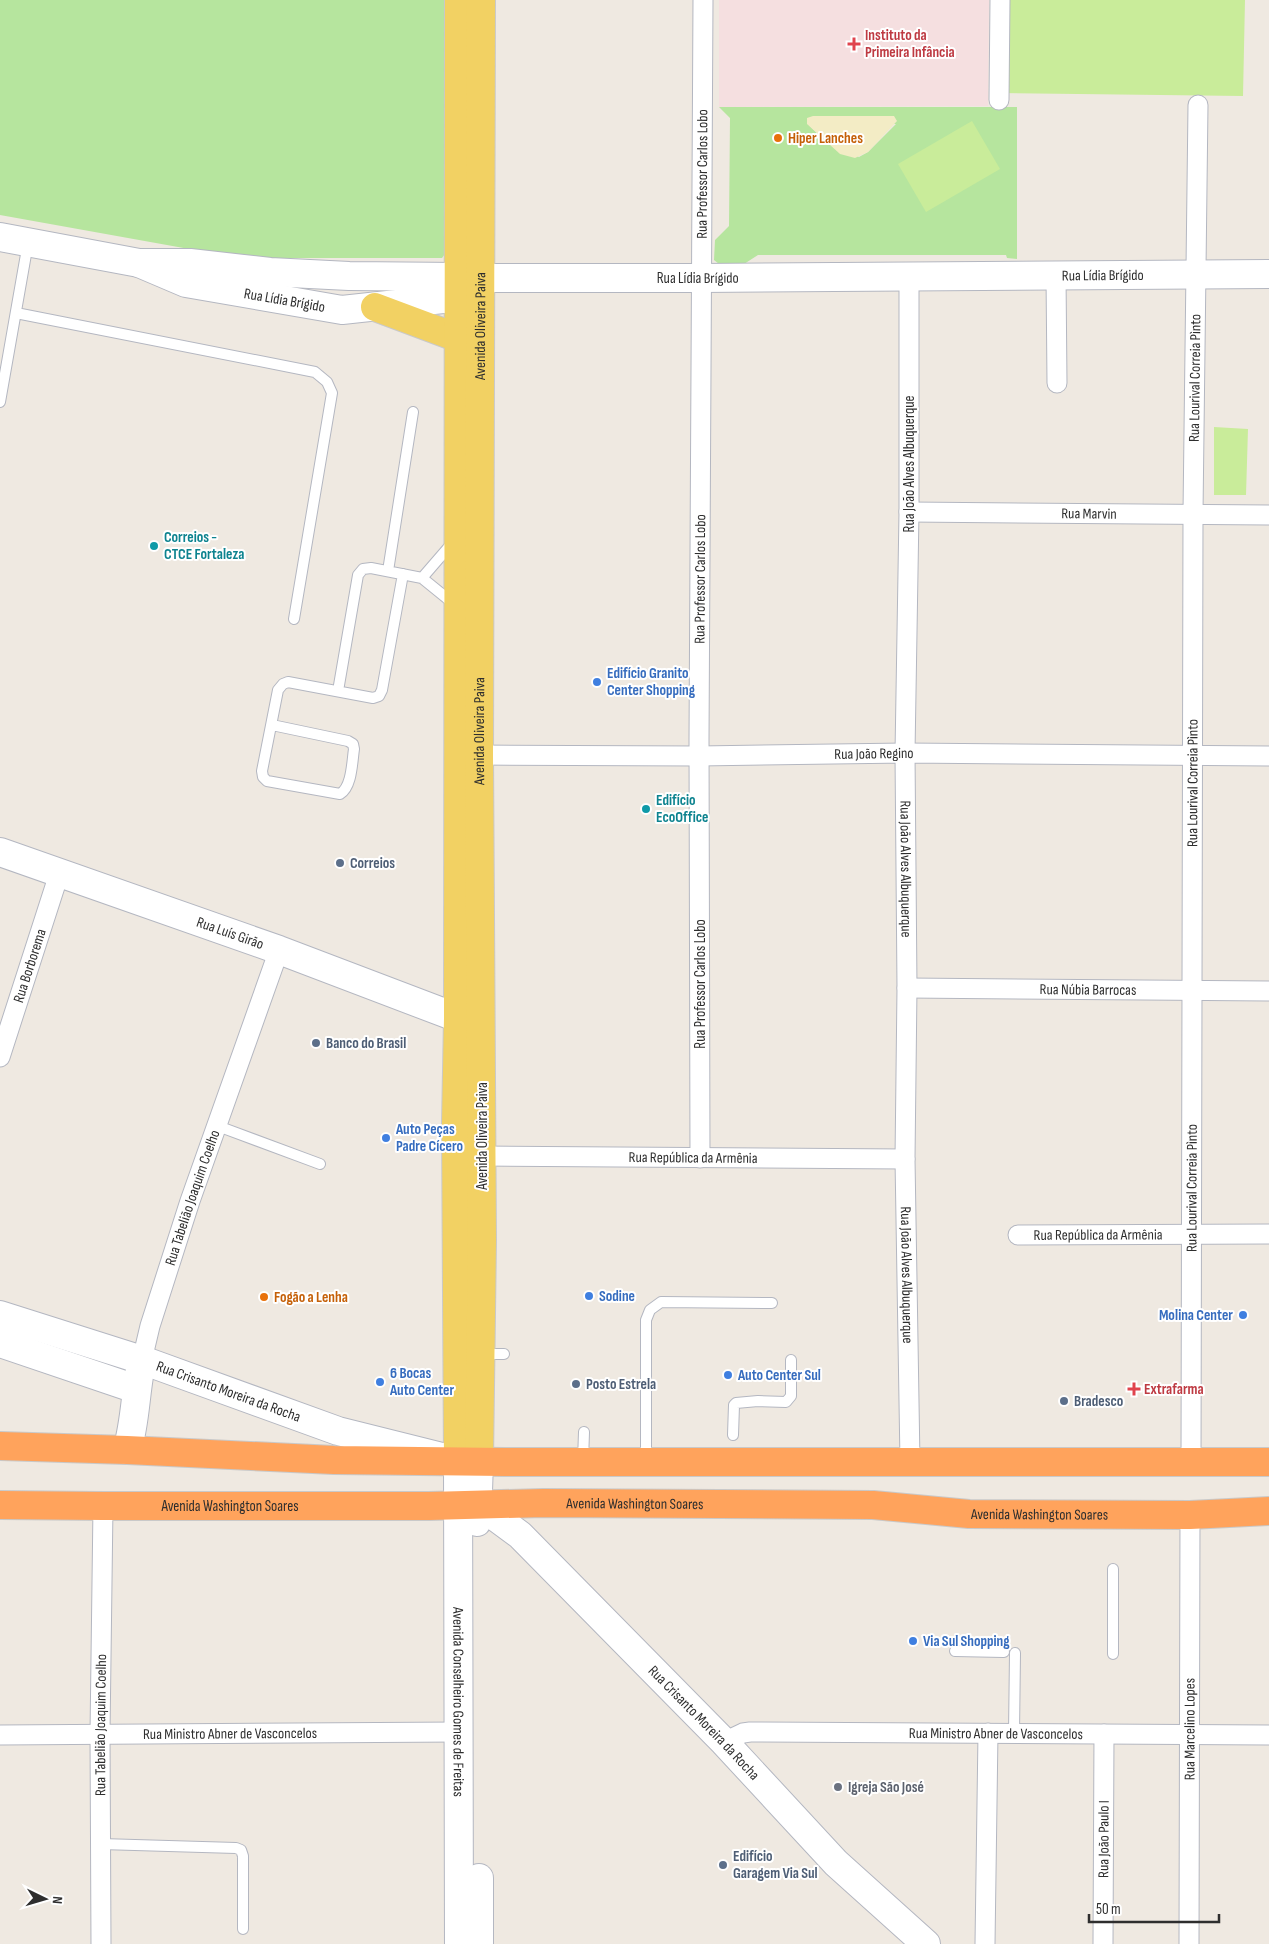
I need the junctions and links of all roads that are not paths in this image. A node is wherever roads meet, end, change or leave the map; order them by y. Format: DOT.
graph roads {
  1 [pos="459,0"];
  2 [pos="481,0"];
  3 [pos="703,0"];
  4 [pos="1000,0"];
  5 [pos="999,100"];
  6 [pos="1198,105"];
  7 [pos="0,237"];
  8 [pos="28,242"];
  9 [pos="139,262"];
  10 [pos="1196,274"];
  11 [pos="1269,274"];
  12 [pos="1056,275"];
  13 [pos="350,276"];
  14 [pos="909,277"];
  15 [pos="701,278"];
  16 [pos="466,281"];
  17 [pos="375,307"];
  18 [pos="342,310"];
  19 [pos="16,313"];
  20 [pos="458,338"];
  21 [pos="1057,383"];
  22 [pos="0,402"];
  23 [pos="414,412"];
  24 [pos="910,512"];
  25 [pos="1193,514"];
  26 [pos="1269,515"];
  27 [pos="458,536"];
  28 [pos="388,571"];
  29 [pos="403,574"];
  30 [pos="422,578"];
  31 [pos="458,608"];
  32 [pos="294,619"];
  33 [pos="338,691"];
  34 [pos="272,726"];
  35 [pos="905,753"];
  36 [pos="479,755"];
  37 [pos="699,756"];
  38 [pos="1193,756"];
  39 [pos="1269,756"];
  40 [pos="0,852"];
  41 [pos="59,874"];
  42 [pos="279,950"];
  43 [pos="907,988"];
  44 [pos="1193,990"];
  45 [pos="1269,991"];
  46 [pos="458,1018"];
  47 [pos="0,1057"];
  48 [pos="215,1125"];
  49 [pos="482,1156"];
  50 [pos="700,1158"];
  51 [pos="905,1159"];
  52 [pos="320,1164"];
  53 [pos="1018,1234"];
  54 [pos="1190,1234"];
  55 [pos="1269,1234"];
  56 [pos="772,1302"];
  57 [pos="0,1316"];
  58 [pos="0,1343"];
  59 [pos="142,1360"];
  60 [pos="791,1360"];
  61 [pos="136,1389"];
  62 [pos="584,1432"];
  63 [pos="733,1435"];
  64 [pos="0,1446"];
  65 [pos="127,1450"];
  66 [pos="468,1461"];
  67 [pos="584,1462"];
  68 [pos="646,1462"];
  69 [pos="910,1462"];
  70 [pos="1191,1462"];
  71 [pos="1269,1462"];
  72 [pos="0,1505"];
  73 [pos="468,1505"];
  74 [pos="103,1506"];
  75 [pos="1269,1511"];
  76 [pos="1190,1515"];
  77 [pos="1113,1569"];
  78 [pos="955,1651"];
  79 [pos="1004,1652"];
  80 [pos="1015,1653"];
  81 [pos="1113,1654"];
  82 [pos="460,1732"];
  83 [pos="988,1733"];
  84 [pos="1014,1733"];
  85 [pos="100,1734"];
  86 [pos="1104,1734"];
  87 [pos="0,1735"];
  88 [pos="1189,1735"];
  89 [pos="1269,1735"];
  90 [pos="724,1742"];
  91 [pos="100,1844"];
  92 [pos="242,1929"];
  93 [pos="101,1944"];
  94 [pos="459,1944"];
  95 [pos="479,1944"];
  96 [pos="926,1944"];
  97 [pos="986,1944"];
  98 [pos="1103,1944"];
  99 [pos="1189,1944"];
  1 -- 16 [label="main road, Avenida Oliveira Paiva"];
  2 -- 16 [label="main road, Avenida Oliveira Paiva"];
  3 -- 15 [label="street, Rua Professor Carlos Lobo"];
  4 -- 5 [label="street"];
  6 -- 10 [label="street, Rua Lourival Correia Pìnto"];
  7 -- 8 [label="street, Rua Lídia Brígido"];
  8 -- 9 [label="street, Rua Lídia Brígido"];
  8 -- 19 [label="lane"];
  9 -- 13 [label="street, Rua Lídia Brígido"];
  9 -- 18 [label="street, Rua Lídia Brígido"];
  10 -- 11 [label="street, Rua Lídia Brígido"];
  10 -- 12 [label="street, Rua Lídia Brígido"];
  10 -- 25 [label="street, Rua Lourival Correia Pìnto"];
  12 -- 14 [label="street, Rua Lídia Brígido"];
  12 -- 21 [label="street"];
  13 -- 16 [label="street, Rua Lídia Brígido"];
  13 -- 18 [label="street"];
  14 -- 15 [label="street, Rua Lídia Brígido"];
  14 -- 24 [label="street, Rua João Alves Albuquerque"];
  15 -- 16 [label="street, Rua Lídia Brígido"];
  15 -- 37 [label="street, Rua Professor Carlos Lobo"];
  16 -- 17 [label="street, Rua Lídia Brígido"];
  16 -- 20 [label="main road, Avenida Oliveira Paiva"];
  16 -- 36 [label="main road, Avenida Oliveira Paiva"];
  17 -- 18 [label="street, Rua Lídia Brígido"];
  17 -- 20 [label="main road"];
  19 -- 22 [label="lane"];
  19 -- 32 [label="lane"];
  20 -- 27 [label="main road, Avenida Oliveira Paiva"];
  23 -- 28 [label="lane"];
  24 -- 25 [label="street, Rua Marvin"];
  24 -- 35 [label="street, Rua João Alves Albuquerque"];
  25 -- 26 [label="street, Rua Marvin"];
  25 -- 38 [label="street, Rua Lourival Correia Pìnto"];
  27 -- 30 [label="lane"];
  27 -- 31 [label="main road, Avenida Oliveira Paiva"];
  28 -- 29 [label="lane"];
  28 -- 33 [label="lane"];
  29 -- 30 [label="lane"];
  29 -- 33 [label="lane"];
  30 -- 31 [label="lane"];
  31 -- 46 [label="main road, Avenida Oliveira Paiva"];
  33 -- 34 [label="lane"];
  34 -- 34 [label="lane"];
  35 -- 37 [label="street, Rua João Regino"];
  35 -- 38 [label="street, Rua João Regino"];
  35 -- 43 [label="street, Rua João Alves Albuquerque"];
  36 -- 37 [label="street, Rua João Regino"];
  36 -- 49 [label="main road, Avenida Oliveira Paiva"];
  37 -- 50 [label="street, Rua Professor Carlos Lobo"];
  38 -- 39 [label="street, Rua João Regino"];
  38 -- 44 [label="street, Rua Lourival Correia Pìnto"];
  40 -- 41 [label="street, Rua Luís Girão"];
  41 -- 42 [label="street, Rua Luís Girão"];
  41 -- 47 [label="street, Rua Borborema"];
  42 -- 46 [label="street, Rua Luís Girão"];
  42 -- 48 [label="street, Rua Tabelião Joaquim Coelho"];
  43 -- 44 [label="street, Rua Núbia Barrocas"];
  43 -- 51 [label="street, Rua João Alves Albuquerque"];
  44 -- 45 [label="street, Rua Núbia Barrocas"];
  44 -- 54 [label="street, Rua Lourival Correia Pìnto"];
  46 -- 66 [label="main road, Avenida Oliveira Paiva"];
  48 -- 52 [label="lane"];
  48 -- 59 [label="street, Rua Tabelião Joaquim Coelho"];
  49 -- 50 [label="street, Rua República da Armênia"];
  49 -- 66 [label="main road, Avenida Oliveira Paiva"];
  50 -- 51 [label="street, Rua República da Armênia"];
  51 -- 69 [label="street, Rua João Alves Albuquerque"];
  53 -- 54 [label="street, Rua República da Armênia"];
  54 -- 55 [label="street, Rua República da Armênia"];
  54 -- 70 [label="street, Rua Lourival Correia Pìnto"];
  56 -- 68 [label="lane"];
  57 -- 59 [label="street, Rua Crisanto Moreira da Rocha"];
  58 -- 61 [label="street"];
  59 -- 61 [label="street, Rua Tabelião Joaquim Coelho"];
  59 -- 66 [label="street, Rua Crisanto Moreira da Rocha"];
  60 -- 63 [label="lane"];
  61 -- 65 [label="street, Rua Tabelião Joaquim Coelho"];
  62 -- 67 [label="lane"];
  64 -- 65 [label="highway"];
  65 -- 66 [label="highway"];
  66 -- 67 [label="highway"];
  66 -- 73 [label="street, Avenida Conselheiro Gomes de Freitas"];
  67 -- 68 [label="highway"];
  68 -- 69 [label="highway"];
  69 -- 70 [label="highway"];
  70 -- 71 [label="highway"];
  72 -- 74 [label="highway, Avenida Washington Soares"];
  73 -- 74 [label="highway, Avenida Washington Soares"];
  73 -- 76 [label="highway, Avenida Washington Soares"];
  73 -- 82 [label="street, Avenida Conselheiro Gomes de Freitas"];
  73 -- 90 [label="street, Rua Crisanto Moreira da Rocha"];
  73 -- 95 [label="street, Avenida Conselheiro Gomes de Freitas"];
  74 -- 85 [label="street, Rua Tabelião Joaquim Coelho"];
  75 -- 76 [label="highway, Avenida Washington Soares"];
  76 -- 88 [label="street, Rua Marcelino Lopes"];
  77 -- 81 [label="lane"];
  78 -- 79 [label="lane"];
  80 -- 84 [label="lane"];
  82 -- 85 [label="street, Rua Ministro Abner de Vasconcelos"];
  82 -- 94 [label="street, Avenida Conselheiro Gomes de Freitas"];
  83 -- 84 [label="street, Rua Ministro Abner de Vasconcelos"];
  83 -- 90 [label="street, Rua Ministro Abner de Vasconcelos"];
  83 -- 97 [label="street"];
  84 -- 86 [label="street, Rua Ministro Abner de Vasconcelos"];
  85 -- 87 [label="street, Rua Ministro Abner de Vasconcelos"];
  85 -- 91 [label="street, Rua Tabelião Joaquim Coelho"];
  86 -- 88 [label="street, Rua Ministro Abner de Vasconcelos"];
  86 -- 98 [label="street, Rua João Paulo I"];
  88 -- 89 [label="street, Rua Ministro Abner de Vasconcelos"];
  88 -- 99 [label="street, Rua Marcelino Lopes"];
  90 -- 96 [label="street, Rua Crisanto Moreira da Rocha"];
  91 -- 92 [label="lane"];
  91 -- 93 [label="street, Rua Tabelião Joaquim Coelho"];
}
